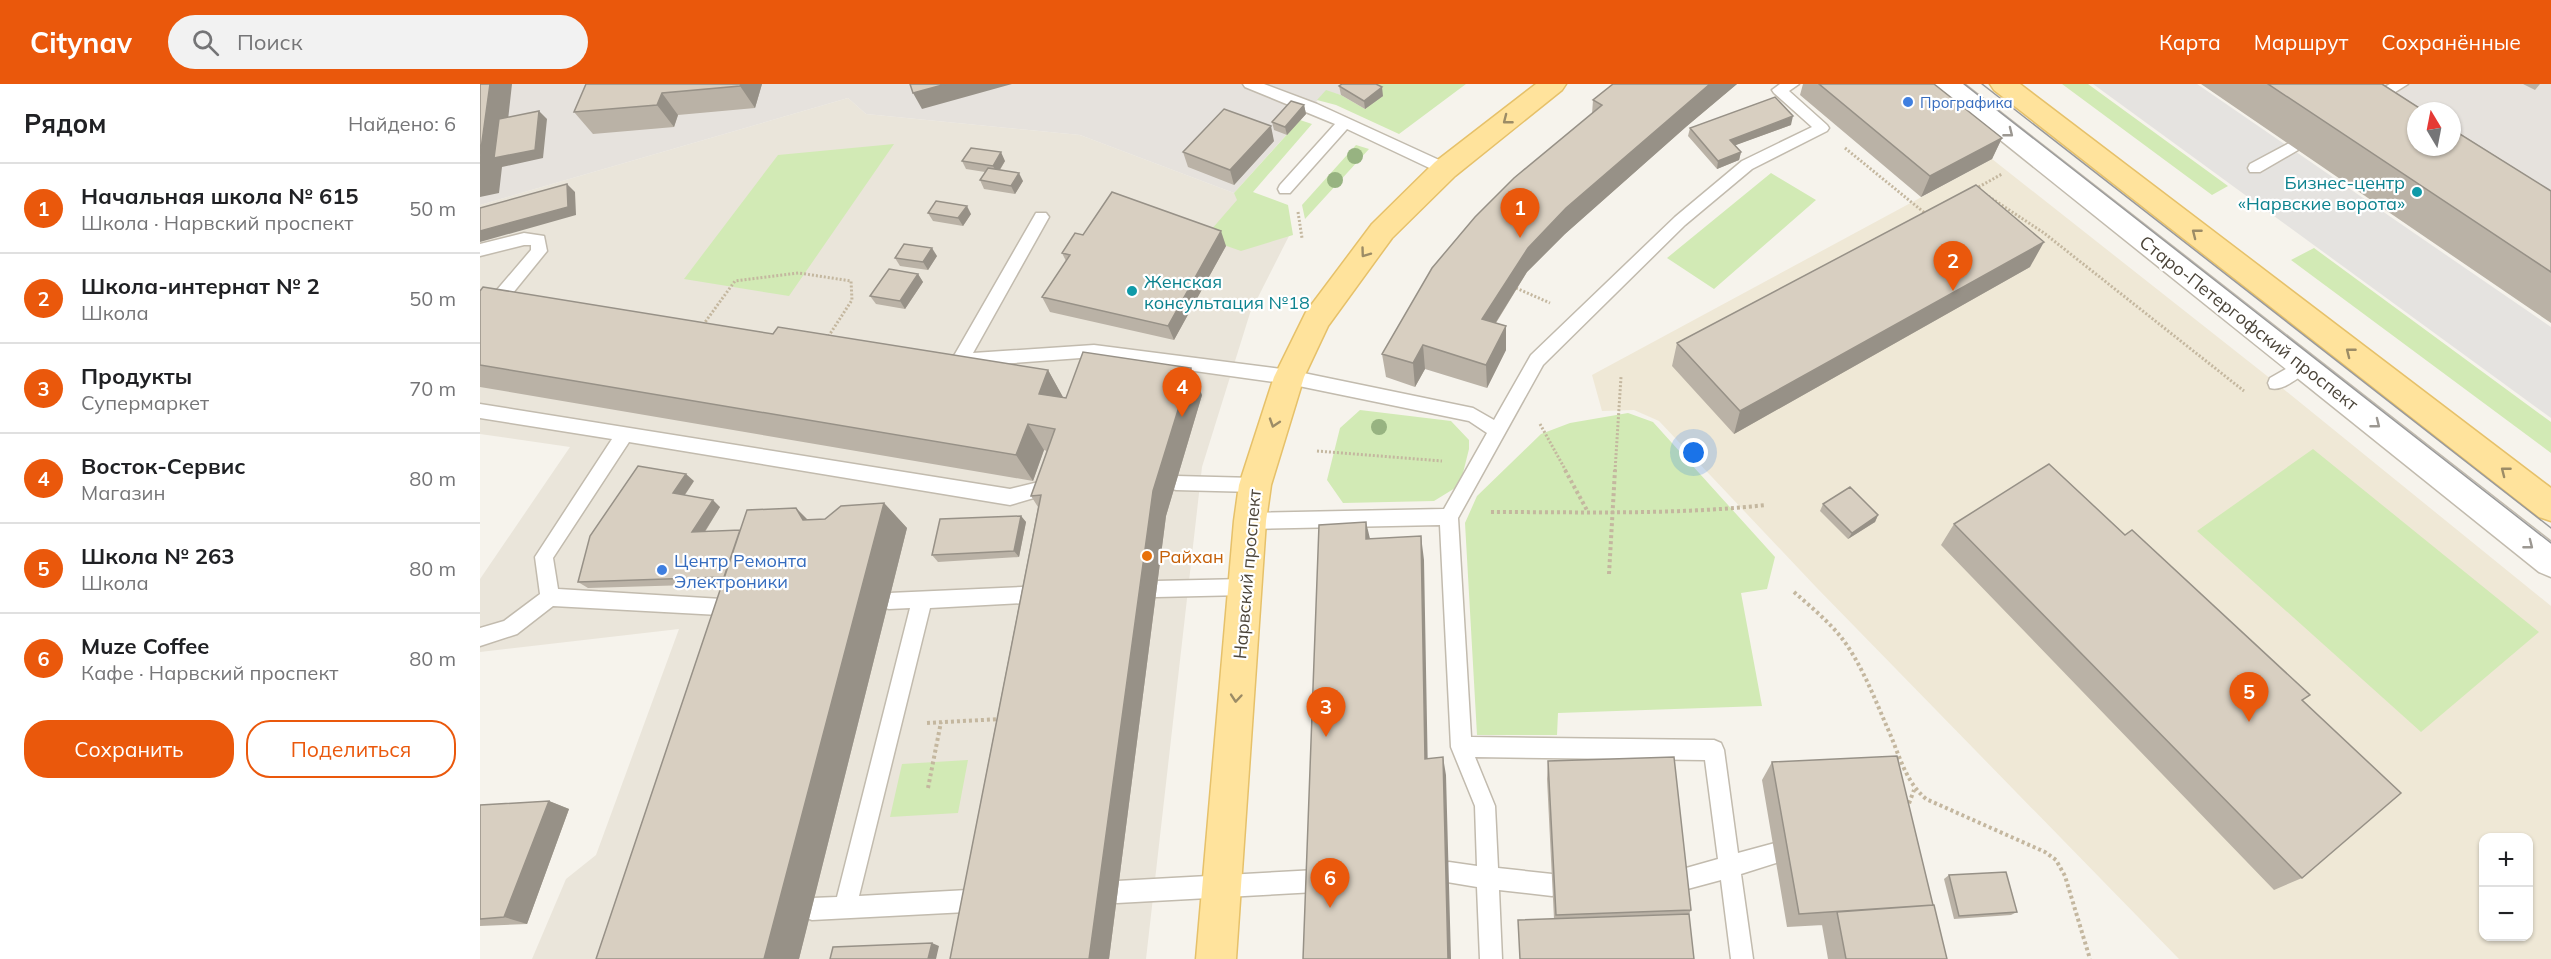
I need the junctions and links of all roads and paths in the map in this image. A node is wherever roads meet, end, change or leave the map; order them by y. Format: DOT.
graph roads {
  1 [pos="1250,84"];
  2 [pos="1553,84"];
  3 [pos="1792,84"];
  4 [pos="1947,84"];
  5 [pos="2003,84"];
  6 [pos="2401,84"];
  7 [pos="2362,106"];
  8 [pos="1345,122"];
  9 [pos="1822,128"];
  10 [pos="2293,146"];
  11 [pos="2255,168"];
  12 [pos="1446,169"];
  13 [pos="2007,171"];
  14 [pos="1977,188"];
  15 [pos="1285,189"];
  16 [pos="1967,193"];
  17 [pos="1936,209"];
  18 [pos="1041,217"];
  19 [pos="480,250"];
  20 [pos="1516,288"];
  21 [pos="1523,291"];
  22 [pos="525,299"];
  23 [pos="700,328"];
  24 [pos="823,344"];
  25 [pos="1094,351"];
  26 [pos="937,358"];
  27 [pos="960,361"];
  28 [pos="2303,366"];
  29 [pos="1086,371"];
  30 [pos="1289,377"];
  31 [pos="1621,377"];
  32 [pos="2276,383"];
  33 [pos="1521,390"];
  34 [pos="2245,391"];
  35 [pos="480,411"];
  36 [pos="1497,431"];
  37 [pos="624,435"];
  38 [pos="1317,451"];
  39 [pos="1441,461"];
  40 [pos="1052,481"];
  41 [pos="1176,483"];
  42 [pos="1255,485"];
  43 [pos="1766,505"];
  44 [pos="2551,507"];
  45 [pos="1489,512"];
  46 [pos="1588,512"];
  47 [pos="1615,512"];
  48 [pos="1449,517"];
  49 [pos="1250,521"];
  50 [pos="2551,562"];
  51 [pos="1609,574"];
  52 [pos="1245,587"];
  53 [pos="1156,589"];
  54 [pos="1794,592"];
  55 [pos="1044,594"];
  56 [pos="550,597"];
  57 [pos="1023,597"];
  58 [pos="922,600"];
  59 [pos="889,601"];
  60 [pos="752,607"];
  61 [pos="723,608"];
  62 [pos="1019,619"];
  63 [pos="715,631"];
  64 [pos="480,637"];
  65 [pos="1000,718"];
  66 [pos="941,722"];
  67 [pos="890,726"];
  68 [pos="1461,747"];
  69 [pos="928,788"];
  70 [pos="1914,790"];
  71 [pos="1905,814"];
  72 [pos="1775,854"];
  73 [pos="1730,866"];
  74 [pos="1449,873"];
  75 [pos="1488,877"];
  76 [pos="971,878"];
  77 [pos="1680,880"];
  78 [pos="1316,881"];
  79 [pos="1552,885"];
  80 [pos="1221,886"];
  81 [pos="1117,892"];
  82 [pos="845,908"];
  83 [pos="812,909"];
  84 [pos="1216,959"];
  85 [pos="1491,959"];
  86 [pos="1742,959"];
  87 [pos="2090,959"];
  1 -- 8 [label="lane"];
  2 -- 12 [label="main road, Нарвский проспект, one-way"];
  3 -- 9 [label="lane"];
  4 -- 28 [label="street, Старо-Петергофский проспект, one-way"];
  44 -- 5 [label="main road, one-way"];
  6 -- 7 [label="lane"];
  8 -- 12 [label="lane"];
  8 -- 15 [label="lane"];
  9 -- 17 [label="path"];
  9 -- 33 [label="lane"];
  10 -- 11 [label="lane"];
  12 -- 30 [label="main road, Нарвский проспект, one-way"];
  13 -- 14 [label="path"];
  14 -- 16 [label="path"];
  14 -- 34 [label="path"];
  18 -- 27 [label="lane"];
  19 -- 22 [label="lane"];
  20 -- 21 [label="path"];
  23 -- 24 [label="path"];
  25 -- 27 [label="lane"];
  25 -- 29 [label="lane"];
  25 -- 30 [label="lane"];
  26 -- 27 [label="lane"];
  28 -- 32 [label="lane"];
  28 -- 50 [label="street, Старо-Петергофский проспект, one-way"];
  30 -- 36 [label="lane"];
  30 -- 42 [label="main road, Нарвский проспект, one-way"];
  31 -- 47 [label="path"];
  33 -- 36 [label="lane"];
  33 -- 46 [label="path"];
  35 -- 37 [label="lane"];
  36 -- 48 [label="lane"];
  37 -- 40 [label="lane"];
  37 -- 56 [label="lane"];
  38 -- 39 [label="path"];
  41 -- 42 [label="lane"];
  42 -- 49 [label="main road, Нарвский проспект"];
  43 -- 47 [label="path"];
  45 -- 46 [label="path"];
  46 -- 47 [label="path"];
  47 -- 51 [label="path"];
  48 -- 49 [label="lane"];
  48 -- 68 [label="lane"];
  49 -- 52 [label="main road, Нарвский проспект"];
  52 -- 53 [label="lane"];
  52 -- 80 [label="main road, Нарвский проспект, one-way"];
  54 -- 70 [label="path"];
  55 -- 57 [label="lane"];
  56 -- 61 [label="lane"];
  56 -- 64 [label="lane"];
  57 -- 58 [label="lane"];
  57 -- 62 [label="lane"];
  58 -- 59 [label="lane"];
  58 -- 67 [label="lane"];
  60 -- 61 [label="lane"];
  61 -- 63 [label="lane"];
  65 -- 66 [label="path"];
  66 -- 67 [label="path"];
  66 -- 69 [label="path"];
  67 -- 82 [label="lane"];
  68 -- 73 [label="lane"];
  68 -- 75 [label="lane"];
  70 -- 71 [label="path"];
  70 -- 87 [label="path"];
  72 -- 73 [label="lane"];
  73 -- 77 [label="lane"];
  73 -- 86 [label="lane"];
  74 -- 75 [label="lane"];
  75 -- 79 [label="lane"];
  75 -- 85 [label="lane"];
  76 -- 82 [label="lane"];
  78 -- 80 [label="lane"];
  80 -- 81 [label="lane"];
  80 -- 84 [label="main road, Нарвский проспект"];
  82 -- 83 [label="lane"];
}
